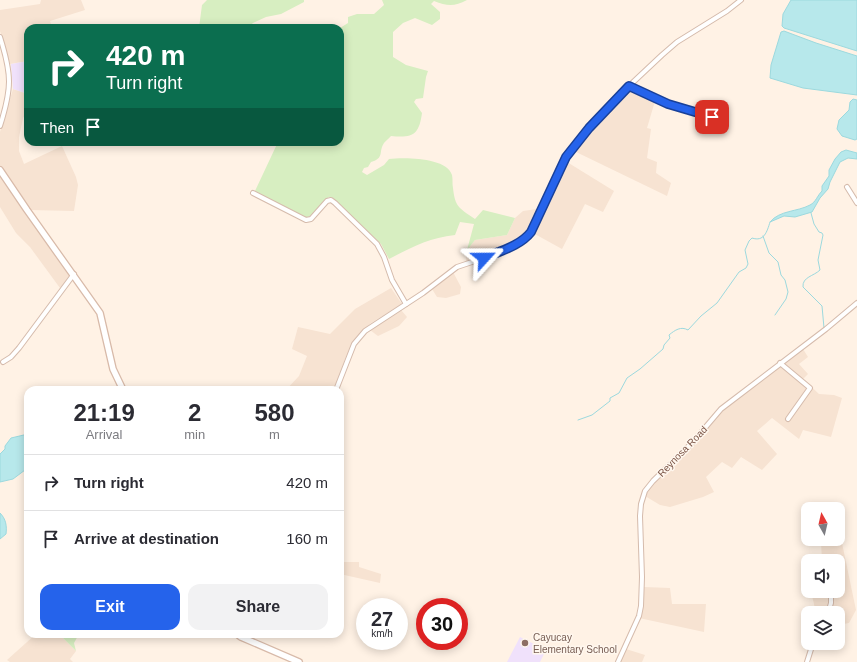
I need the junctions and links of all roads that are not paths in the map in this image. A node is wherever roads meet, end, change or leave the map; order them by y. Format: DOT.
graph roads {
  1 [pos="741,0"];
  2 [pos="0,37"];
  3 [pos="629,86"];
  4 [pos="725,122"];
  5 [pos="0,126"];
  6 [pos="0,170"];
  7 [pos="847,187"];
  8 [pos="253,193"];
  9 [pos="857,203"];
  10 [pos="74,274"];
  11 [pos="857,303"];
  12 [pos="406,304"];
  13 [pos="3,362"];
  14 [pos="780,363"];
  15 [pos="121,386"];
  16 [pos="338,386"];
  17 [pos="788,419"];
  18 [pos="243,638"];
  19 [pos="811,650"];
  20 [pos="299,662"];
  21 [pos="618,662"];
  22 [pos="807,662"];
  1 -- 3 [label="street"];
  2 -- 5 [label="street"];
  3 -- 4 [label="street"];
  3 -- 12 [label="street"];
  6 -- 10 [label="street"];
  7 -- 9 [label="street"];
  8 -- 12 [label="street"];
  10 -- 13 [label="street"];
  10 -- 15 [label="street"];
  11 -- 14 [label="street, Reynosa Road"];
  12 -- 16 [label="street"];
  14 -- 17 [label="street"];
  14 -- 21 [label="street, Reynosa Road"];
  18 -- 20 [label="street"];
  19 -- 22 [label="street"];
}
